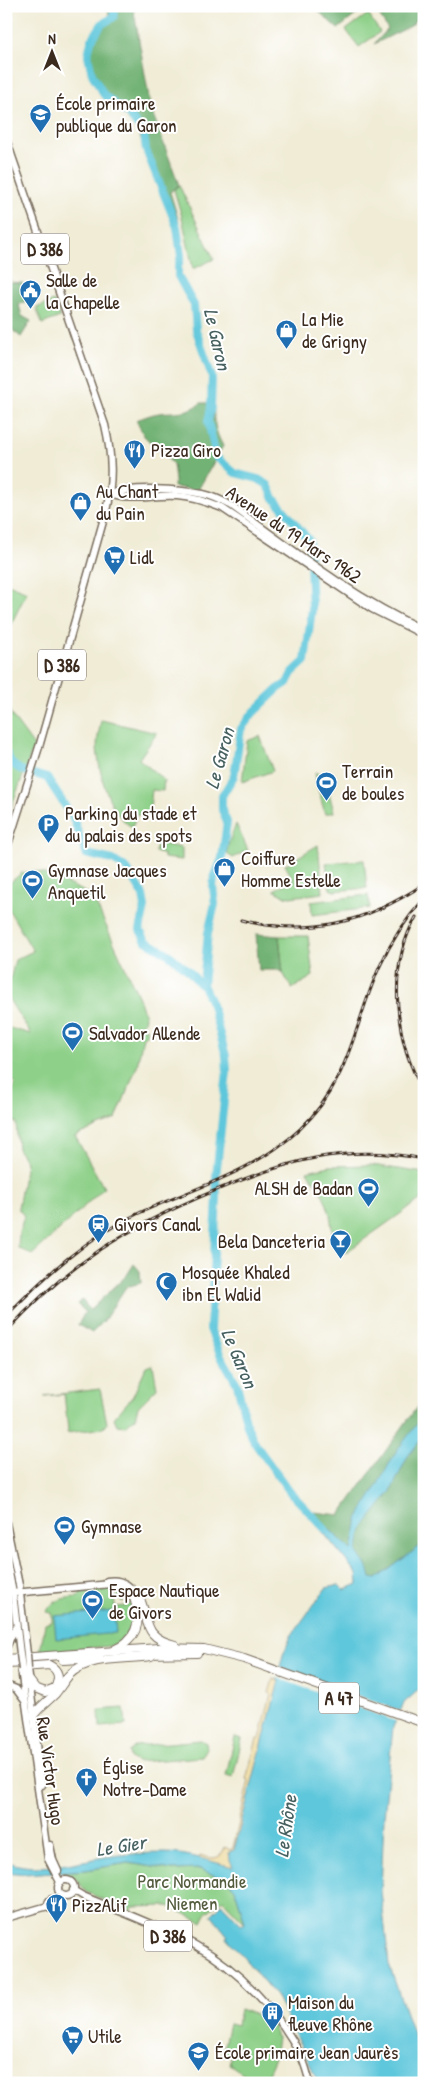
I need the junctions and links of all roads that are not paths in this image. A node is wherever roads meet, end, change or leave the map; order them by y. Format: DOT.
graph roads {
  1 [pos="6,139"];
  2 [pos="110,494"];
  3 [pos="133,494"];
  4 [pos="194,496"];
  5 [pos="319,572"];
  6 [pos="424,630"];
  7 [pos="424,635"];
  8 [pos="6,851"];
  9 [pos="6,1523"];
  10 [pos="8,1533"];
  11 [pos="6,1547"];
  12 [pos="6,1551"];
  13 [pos="8,1559"];
  14 [pos="29,1591"];
  15 [pos="17,1593"];
  16 [pos="138,1600"];
  17 [pos="16,1624"];
  18 [pos="25,1633"];
  19 [pos="6,1648"];
  20 [pos="187,1648"];
  21 [pos="110,1652"];
  22 [pos="173,1653"];
  23 [pos="24,1657"];
  24 [pos="6,1659"];
  25 [pos="6,1665"];
  26 [pos="255,1665"];
  27 [pos="24,1670"];
  28 [pos="29,1684"];
  29 [pos="6,1685"];
  30 [pos="55,1693"];
  31 [pos="26,1702"];
  32 [pos="33,1716"];
  33 [pos="424,1723"];
  34 [pos="424,1728"];
  35 [pos="47,1837"];
  36 [pos="62,1881"];
  37 [pos="72,1892"];
  38 [pos="61,1894"];
  39 [pos="6,1918"];
  40 [pos="308,2083"];
  1 -- 2 [label="main road, D 386"];
  2 -- 3 [label="main road"];
  2 -- 8 [label="main road, D 386"];
  3 -- 4 [label="main road, Avenue du 19 Mars 1962"];
  3 -- 4 [label="main road, Avenue du 19 Mars 1962"];
  4 -- 5 [label="main road, Avenue du 19 Mars 1962"];
  5 -- 6 [label="main road, Avenue du 19 Mars 1962"];
  5 -- 7 [label="main road, Avenue du 19 Mars 1962"];
  9 -- 10 [label="main road"];
  10 -- 11 [label="main road"];
  10 -- 13 [label="main road"];
  12 -- 13 [label="main road"];
  13 -- 15 [label="main road"];
  14 -- 15 [label="main road"];
  14 -- 16 [label="main road"];
  14 -- 18 [label="main road"];
  15 -- 17 [label="main road"];
  15 -- 18 [label="main road"];
  16 -- 20 [label="highway"];
  16 -- 21 [label="highway"];
  17 -- 19 [label="main road"];
  17 -- 23 [label="main road"];
  18 -- 23 [label="main road"];
  20 -- 21 [label="highway, A 47"];
  20 -- 26 [label="highway, A 47"];
  21 -- 24 [label="highway, A 47"];
  22 -- 25 [label="highway, A 47"];
  22 -- 26 [label="highway, A 47"];
  22 -- 30 [label="highway"];
  23 -- 27 [label="main road, Rue Victor Hugo, bridge"];
  25 -- 28 [label="highway"];
  26 -- 33 [label="highway, A 47"];
  26 -- 34 [label="highway, A 47"];
  27 -- 28 [label="highway"];
  27 -- 31 [label="main road, Rue Victor Hugo"];
  28 -- 30 [label="highway"];
  28 -- 32 [label="main road, Rue Victor Hugo"];
  29 -- 31 [label="main road"];
  30 -- 32 [label="highway"];
  31 -- 35 [label="main road, Rue Victor Hugo"];
  32 -- 35 [label="main road, Rue Victor Hugo"];
  35 -- 36 [label="main road, Rue Victor Hugo"];
  36 -- 37 [label="main road"];
  36 -- 38 [label="main road"];
  37 -- 38 [label="main road"];
  37 -- 40 [label="main road, D 386"];
  38 -- 39 [label="main road"];
}
